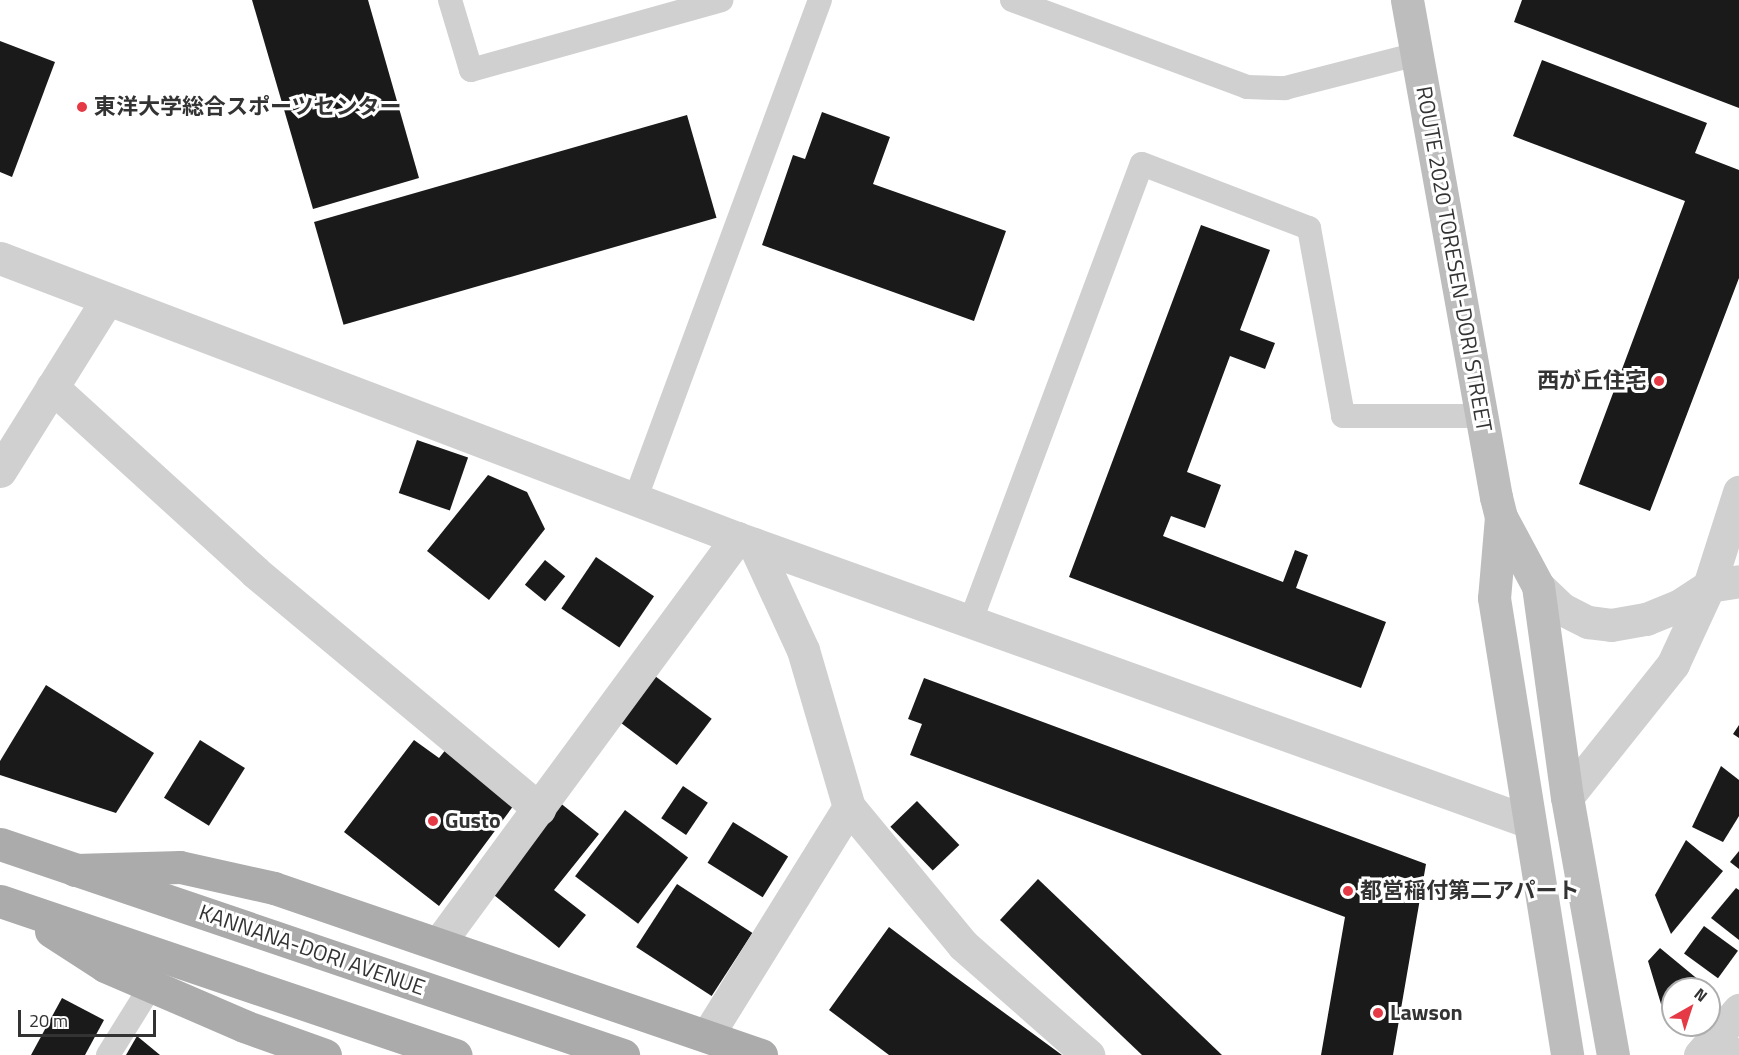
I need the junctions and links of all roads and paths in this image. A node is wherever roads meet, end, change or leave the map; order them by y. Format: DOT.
graph roads {
  1 [pos="450,0"];
  2 [pos="721,0"];
  3 [pos="820,0"];
  4 [pos="1012,0"];
  5 [pos="1407,0"];
  6 [pos="1417,54"];
  7 [pos="0,258"];
  8 [pos="107,300"];
  9 [pos="52,387"];
  10 [pos="1482,416"];
  11 [pos="0,471"];
  12 [pos="1739,492"];
  13 [pos="635,500"];
  14 [pos="1501,517"];
  15 [pos="746,541"];
  16 [pos="1724,584"];
  17 [pos="1538,586"];
  18 [pos="970,623"];
  19 [pos="1567,797"];
  20 [pos="849,807"];
  21 [pos="539,809"];
  22 [pos="1527,821"];
  23 [pos="0,844"];
  24 [pos="75,870"];
  25 [pos="6,903"];
  26 [pos="439,943"];
  27 [pos="151,986"];
  28 [pos="1739,1010"];
  29 [pos="706,1036"];
  30 [pos="1719,1048"];
  31 [pos="108,1055"];
  32 [pos="325,1055"];
  33 [pos="456,1055"];
  34 [pos="623,1055"];
  35 [pos="761,1055"];
  36 [pos="1088,1055"];
  37 [pos="1567,1055"];
  38 [pos="1612,1055"];
  1 -- 2 [label="lane"];
  3 -- 13 [label="lane"];
  4 -- 6 [label="lane"];
  5 -- 6 [label="main road, ROUTE 2020 TORESEN-DORI STREET"];
  6 -- 10 [label="main road, ROUTE 2020 TORESEN-DORI STREET"];
  7 -- 8 [label="street"];
  8 -- 9 [label="street"];
  8 -- 13 [label="street"];
  9 -- 11 [label="street"];
  9 -- 21 [label="street"];
  10 -- 14 [label="main road, ROUTE 2020 TORESEN-DORI STREET"];
  10 -- 18 [label="lane"];
  12 -- 16 [label="street"];
  13 -- 15 [label="street"];
  14 -- 17 [label="main road, ROUTE 2020 TORESEN-DORI STREET"];
  14 -- 22 [label="main road, ROUTE 2020 TORESEN-DORI STREET"];
  15 -- 18 [label="street"];
  15 -- 20 [label="street"];
  15 -- 21 [label="street"];
  16 -- 17 [label="street"];
  16 -- 19 [label="street"];
  17 -- 19 [label="main road, ROUTE 2020 TORESEN-DORI STREET"];
  18 -- 22 [label="street"];
  19 -- 38 [label="main road, ROUTE 2020 TORESEN-DORI STREET"];
  20 -- 29 [label="street"];
  20 -- 36 [label="street"];
  21 -- 26 [label="street"];
  22 -- 37 [label="main road, ROUTE 2020 TORESEN-DORI STREET"];
  23 -- 24 [label="main road, KANNANA-DORI AVENUE"];
  24 -- 26 [label="main road"];
  24 -- 34 [label="main road, KANNANA-DORI AVENUE"];
  25 -- 27 [label="main road"];
  25 -- 33 [label="main road"];
  26 -- 29 [label="main road"];
  27 -- 31 [label="lane"];
  27 -- 32 [label="main road"];
  28 -- 30 [label="street"];
  29 -- 35 [label="main road"];
}
